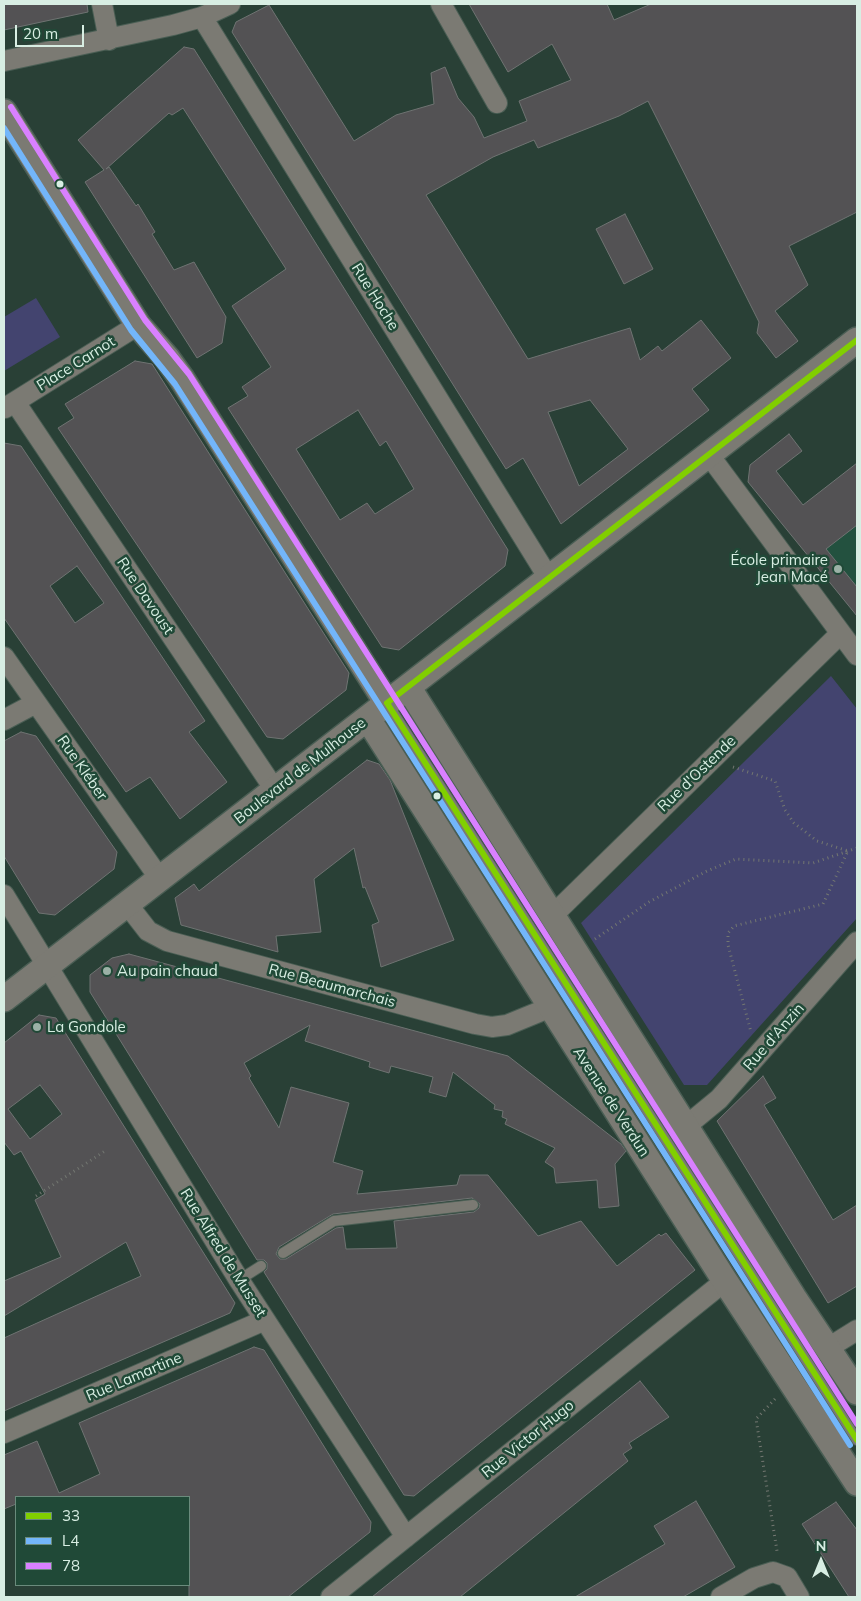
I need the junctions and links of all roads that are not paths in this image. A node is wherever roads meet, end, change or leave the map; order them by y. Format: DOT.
graph roads {
  1 [pos="102,4"];
  2 [pos="230,4"];
  3 [pos="441,4"];
  4 [pos="202,16"];
  5 [pos="108,40"];
  6 [pos="4,61"];
  7 [pos="497,103"];
  8 [pos="4,112"];
  9 [pos="138,324"];
  10 [pos="857,340"];
  11 [pos="10,405"];
  12 [pos="709,455"];
  13 [pos="548,578"];
  14 [pos="840,634"];
  15 [pos="857,655"];
  16 [pos="4,657"];
  17 [pos="408,688"];
  18 [pos="36,703"];
  19 [pos="388,703"];
  20 [pos="368,719"];
  21 [pos="4,720"];
  22 [pos="275,790"];
  23 [pos="160,878"];
  24 [pos="4,895"];
  25 [pos="127,904"];
  26 [pos="553,915"];
  27 [pos="857,942"];
  28 [pos="47,965"];
  29 [pos="4,999"];
  30 [pos="551,1006"];
  31 [pos="685,1127"];
  32 [pos="473,1204"];
  33 [pos="283,1253"];
  34 [pos="261,1266"];
  35 [pos="239,1280"];
  36 [pos="726,1281"];
  37 [pos="265,1320"];
  38 [pos="857,1330"];
  39 [pos="828,1348"];
  40 [pos="857,1392"];
  41 [pos="4,1433"];
  42 [pos="857,1440"];
  43 [pos="857,1483"];
  44 [pos="406,1538"];
  45 [pos="331,1597"];
  46 [pos="721,1597"];
  47 [pos="799,1597"];
  1 -- 5 [label="street"];
  2 -- 4 [label="street"];
  3 -- 7 [label="street"];
  4 -- 5 [label="street"];
  4 -- 13 [label="street, Rue Hoche"];
  5 -- 6 [label="street"];
  8 -- 9 [label="street"];
  9 -- 11 [label="street, Place Carnot"];
  9 -- 19 [label="street"];
  10 -- 12 [label="street, Boulevard de Mulhouse"];
  11 -- 22 [label="street, Rue Davoust"];
  12 -- 13 [label="street, Boulevard de Mulhouse"];
  12 -- 14 [label="street"];
  13 -- 17 [label="street, Boulevard de Mulhouse"];
  14 -- 15 [label="street"];
  14 -- 26 [label="street, Rue d'Ostende"];
  16 -- 18 [label="street, Rue Kléber"];
  17 -- 19 [label="street, Boulevard de Mulhouse"];
  17 -- 26 [label="street"];
  18 -- 21 [label="street"];
  18 -- 23 [label="street, Rue Kléber"];
  19 -- 20 [label="street, Boulevard de Mulhouse"];
  19 -- 42 [label="lane"];
  20 -- 22 [label="street, Boulevard de Mulhouse"];
  20 -- 30 [label="street, Avenue de Verdun"];
  22 -- 23 [label="street, Boulevard de Mulhouse"];
  23 -- 25 [label="street, Boulevard de Mulhouse"];
  24 -- 28 [label="street, Rue Alfred de Musset"];
  25 -- 28 [label="street, Boulevard de Mulhouse"];
  25 -- 30 [label="street, Rue Beaumarchais"];
  26 -- 31 [label="street"];
  27 -- 31 [label="street, Rue d'Anzin"];
  28 -- 29 [label="street, Boulevard de Mulhouse"];
  28 -- 35 [label="street, Rue Alfred de Musset"];
  30 -- 36 [label="street, Avenue de Verdun"];
  31 -- 39 [label="street"];
  32 -- 33 [label="lane"];
  34 -- 35 [label="lane"];
  35 -- 37 [label="street, Rue Alfred de Musset"];
  36 -- 43 [label="street, Avenue de Verdun"];
  36 -- 44 [label="street, Rue Victor Hugo"];
  37 -- 41 [label="street, Rue Lamartine"];
  37 -- 44 [label="street, Rue Alfred de Musset"];
  38 -- 39 [label="street"];
  39 -- 40 [label="street"];
  44 -- 45 [label="street, Rue Victor Hugo"];
  46 -- 47 [label="street"];
}
